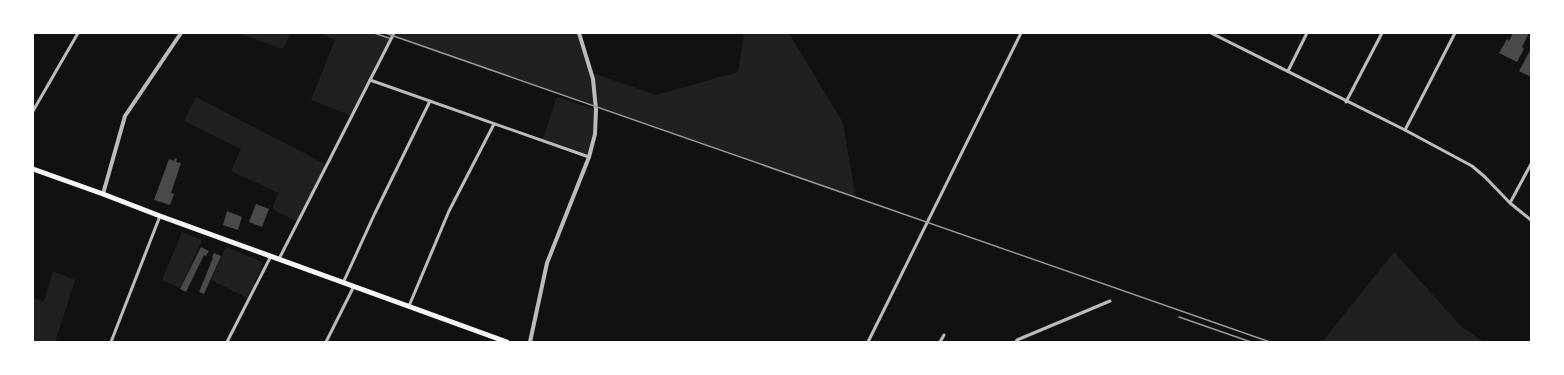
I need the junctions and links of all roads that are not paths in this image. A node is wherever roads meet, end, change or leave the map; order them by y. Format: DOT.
graph roads {
  1 [pos="78,33"];
  2 [pos="181,33"];
  3 [pos="394,33"];
  4 [pos="579,33"];
  5 [pos="1022,33"];
  6 [pos="1210,33"];
  7 [pos="1307,33"];
  8 [pos="1382,33"];
  9 [pos="1455,33"];
  10 [pos="1288,71"];
  11 [pos="370,80"];
  12 [pos="430,101"];
  13 [pos="1346,102"];
  14 [pos="33,111"];
  15 [pos="494,124"];
  16 [pos="1405,130"];
  17 [pos="589,157"];
  18 [pos="1531,164"];
  19 [pos="33,170"];
  20 [pos="103,194"];
  21 [pos="1510,203"];
  22 [pos="160,216"];
  23 [pos="1531,220"];
  24 [pos="271,256"];
  25 [pos="279,259"];
  26 [pos="343,283"];
  27 [pos="354,286"];
  28 [pos="1110,301"];
  29 [pos="409,306"];
  30 [pos="944,335"];
  31 [pos="111,342"];
  32 [pos="227,342"];
  33 [pos="326,342"];
  34 [pos="507,342"];
  35 [pos="530,342"];
  36 [pos="868,342"];
  37 [pos="940,342"];
  38 [pos="1016,342"];
  1 -- 14 [label="street"];
  2 -- 20 [label="street"];
  3 -- 11 [label="street"];
  4 -- 17 [label="street"];
  5 -- 36 [label="street"];
  6 -- 10 [label="street"];
  7 -- 10 [label="street"];
  8 -- 13 [label="street"];
  9 -- 16 [label="street"];
  10 -- 13 [label="street"];
  11 -- 12 [label="street"];
  11 -- 25 [label="street"];
  12 -- 15 [label="street"];
  12 -- 26 [label="street"];
  13 -- 16 [label="street"];
  15 -- 17 [label="street"];
  15 -- 29 [label="street"];
  16 -- 21 [label="street"];
  17 -- 35 [label="street"];
  18 -- 21 [label="street"];
  19 -- 20 [label="main road"];
  20 -- 22 [label="main road"];
  21 -- 23 [label="street"];
  22 -- 24 [label="main road"];
  22 -- 31 [label="street"];
  24 -- 25 [label="main road"];
  24 -- 32 [label="street"];
  25 -- 26 [label="main road"];
  26 -- 27 [label="main road"];
  27 -- 29 [label="main road"];
  27 -- 33 [label="street"];
  28 -- 38 [label="street"];
  29 -- 34 [label="main road"];
  30 -- 37 [label="street"];
}
